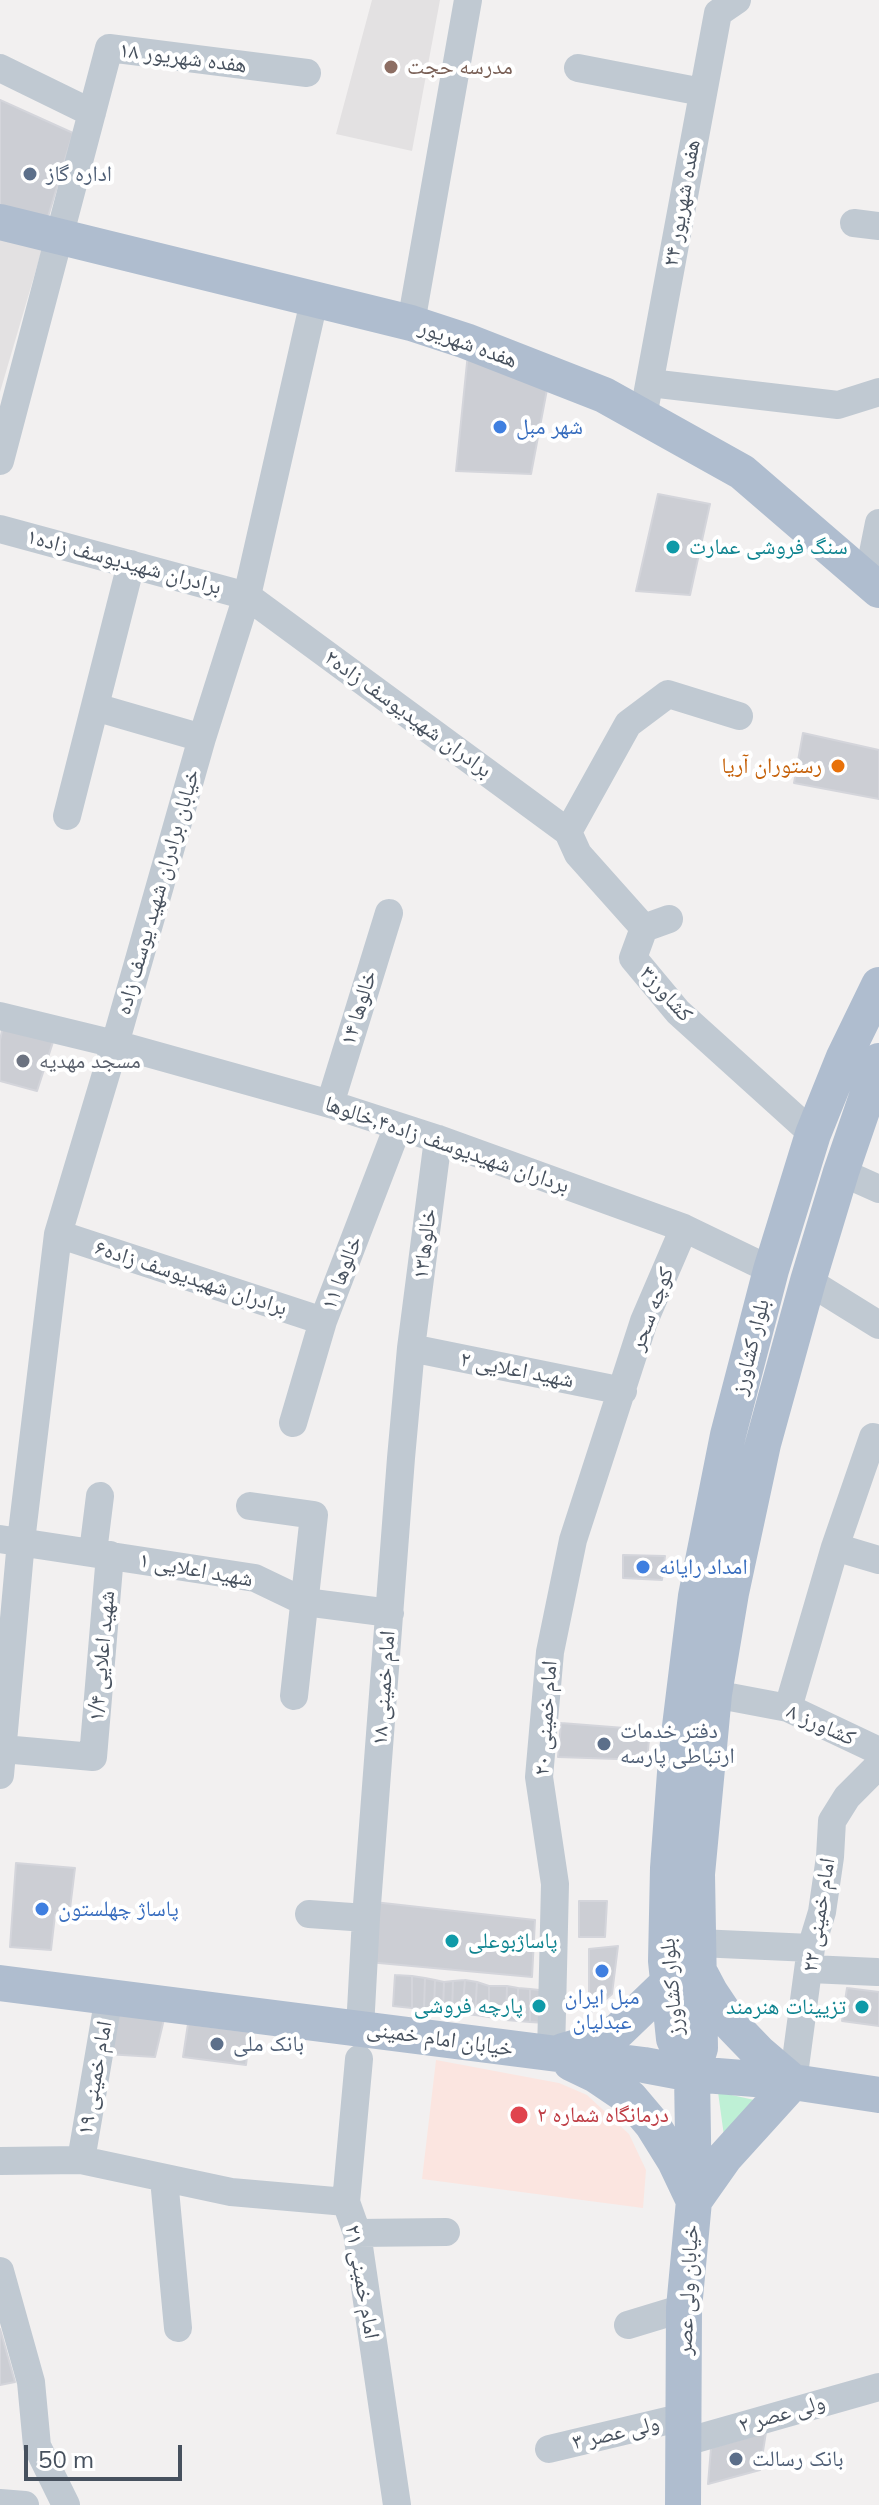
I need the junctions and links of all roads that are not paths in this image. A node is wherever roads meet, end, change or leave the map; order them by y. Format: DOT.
graph roads {
  1 [pos="468,0"];
  2 [pos="737,0"];
  3 [pos="0,68"];
  4 [pos="578,68"];
  5 [pos="307,73"];
  6 [pos="702,92"];
  7 [pos="92,113"];
  8 [pos="0,222"];
  9 [pos="58,236"];
  10 [pos="314,301"];
  11 [pos="411,323"];
  12 [pos="879,392"];
  13 [pos="646,400"];
  14 [pos="5,423"];
  15 [pos="0,461"];
  16 [pos="879,523"];
  17 [pos="0,529"];
  18 [pos="131,564"];
  19 [pos="873,584"];
  20 [pos="247,596"];
  21 [pos="95,707"];
  22 [pos="739,716"];
  23 [pos="202,738"];
  24 [pos="67,816"];
  25 [pos="568,832"];
  26 [pos="389,913"];
  27 [pos="879,985"];
  28 [pos="0,1016"];
  29 [pos="115,1044"];
  30 [pos="879,1062"];
  31 [pos="330,1104"];
  32 [pos="398,1126"];
  33 [pos="813,1134"];
  34 [pos="438,1139"];
  35 [pos="841,1172"];
  36 [pos="879,1189"];
  37 [pos="684,1228"];
  38 [pos="58,1234"];
  39 [pos="771,1270"];
  40 [pos="808,1281"];
  41 [pos="323,1321"];
  42 [pos="879,1325"];
  43 [pos="411,1348"];
  44 [pos="623,1391"];
  45 [pos="293,1423"];
  46 [pos="873,1437"];
  47 [pos="100,1496"];
  48 [pos="250,1506"];
  49 [pos="10,1540"];
  50 [pos="835,1547"];
  51 [pos="102,1553"];
  52 [pos="879,1560"];
  53 [pos="305,1602"];
  54 [pos="390,1613"];
  55 [pos="5,1663"];
  56 [pos="714,1694"];
  57 [pos="294,1696"];
  58 [pos="788,1708"];
  59 [pos="879,1751"];
  60 [pos="2,1762"];
  61 [pos="879,1765"];
  62 [pos="309,1914"];
  63 [pos="366,1918"];
  64 [pos="811,1958"];
  65 [pos="686,1964"];
  66 [pos="877,1972"];
  67 [pos="0,1983"];
  68 [pos="109,1996"];
  69 [pos="360,2044"];
  70 [pos="551,2054"];
  71 [pos="692,2074"];
  72 [pos="793,2082"];
  73 [pos="879,2095"];
  74 [pos="81,2160"];
  75 [pos="0,2161"];
  76 [pos="164,2179"];
  77 [pos="694,2201"];
  78 [pos="346,2202"];
  79 [pos="446,2232"];
  80 [pos="357,2233"];
  81 [pos="0,2271"];
  82 [pos="684,2308"];
  83 [pos="628,2325"];
  84 [pos="178,2328"];
  85 [pos="879,2387"];
  86 [pos="684,2430"];
  87 [pos="549,2449"];
  88 [pos="0,2503"];
  89 [pos="25,2505"];
  90 [pos="66,2505"];
  91 [pos="397,2505"];
  92 [pos="683,2505"];
  1 -- 11 [label="street"];
  2 -- 6 [label="street, هفده شهریور ۲۴"];
  3 -- 7 [label="street"];
  4 -- 6 [label="street"];
  5 -- 7 [label="street, هفده شهریور ۱۸"];
  6 -- 13 [label="street, هفده شهریور ۲۴"];
  7 -- 9 [label="street, هفده شهریور ۱۸"];
  8 -- 9 [label="main road, هفده شهریور"];
  9 -- 10 [label="main road, هفده شهریور"];
  9 -- 14 [label="street, هفده شهریور ۱۸"];
  10 -- 11 [label="main road, هفده شهریور"];
  10 -- 20 [label="street, خیابان برادران شهید یوسف زاده"];
  11 -- 13 [label="main road, هفده شهریور"];
  12 -- 13 [label="street"];
  13 -- 19 [label="main road, هفده شهریور"];
  14 -- 15 [label="street, هفده شهریور ۱۸"];
  16 -- 19 [label="street"];
  17 -- 18 [label="street, برادران شهیدیوسف زاده۱"];
  18 -- 20 [label="street, برادران شهیدیوسف زاده۱"];
  18 -- 21 [label="street"];
  20 -- 23 [label="street, خیابان برادران شهید یوسف زاده"];
  20 -- 25 [label="street, برادران شهیدیوسف زاده۲"];
  21 -- 23 [label="street"];
  21 -- 24 [label="street"];
  22 -- 25 [label="street"];
  23 -- 29 [label="street, خیابان برادران شهید یوسف زاده"];
  25 -- 33 [label="street, کشاورز۳"];
  26 -- 31 [label="street, خالوها ۱۴"];
  27 -- 33 [label="main road, بلوار کشاورز"];
  28 -- 29 [label="street, برداران شهیدیوسف زاده۴,خالوها"];
  29 -- 31 [label="street, برداران شهیدیوسف زاده۴,خالوها"];
  29 -- 38 [label="street, خیابان برادران شهید یوسف زاده"];
  30 -- 35 [label="main road, بلوار کشاورز"];
  31 -- 32 [label="street, برداران شهیدیوسف زاده۴,خالوها"];
  32 -- 34 [label="street, برداران شهیدیوسف زاده۴,خالوها"];
  32 -- 41 [label="street, خالوها ۱۱"];
  33 -- 39 [label="main road, بلوار کشاورز"];
  34 -- 37 [label="street, برداران شهیدیوسف زاده۴,خالوها"];
  34 -- 43 [label="street, خالوها۱۳"];
  35 -- 36 [label="street"];
  35 -- 40 [label="main road, بلوار کشاورز"];
  37 -- 39 [label="street, برداران شهیدیوسف زاده۴,خالوها"];
  37 -- 44 [label="street, کوچه سحر"];
  38 -- 41 [label="street, برادران شهیدیوسف زاده۶"];
  38 -- 49 [label="street, خیابان برادران شهید یوسف زاده"];
  39 -- 65 [label="main road, بلوار کشاورز"];
  40 -- 42 [label="street"];
  40 -- 56 [label="main road, بلوار کشاورز"];
  41 -- 45 [label="street, خالوها ۱۱"];
  43 -- 44 [label="street, شهید اعلایی ۲"];
  43 -- 54 [label="street, امام خمینی ۱۸"];
  44 -- 70 [label="street, امام خمینی ۲۰"];
  46 -- 50 [label="street"];
  47 -- 51 [label="street, شهید اعلایی ۱/۴"];
  48 -- 53 [label="street"];
  49 -- 51 [label="street, شهید اعلایی ۱"];
  49 -- 55 [label="street, خیابان برادران شهید یوسف زاده"];
  50 -- 52 [label="street"];
  50 -- 58 [label="street"];
  51 -- 53 [label="street, شهید اعلایی ۱"];
  51 -- 60 [label="street, شهید اعلایی ۱/۴"];
  53 -- 54 [label="street, شهید اعلایی ۱"];
  53 -- 57 [label="street"];
  54 -- 63 [label="street, امام خمینی ۱۸"];
  55 -- 60 [label="street, خیابان برادران شهید یوسف زاده"];
  56 -- 58 [label="street, کشاورز ۸"];
  56 -- 65 [label="main road, بلوار کشاورز"];
  58 -- 59 [label="street, کشاورز ۸"];
  61 -- 64 [label="street, امام خمینی ۲۲"];
  62 -- 63 [label="street"];
  63 -- 69 [label="street, امام خمینی ۱۸"];
  64 -- 65 [label="street"];
  64 -- 66 [label="street"];
  64 -- 72 [label="street, امام خمینی ۲۲"];
  65 -- 70 [label="main road"];
  65 -- 71 [label="main road, بلوار کشاورز"];
  65 -- 72 [label="main road"];
  67 -- 68 [label="main road, خیابان امام خمینی"];
  68 -- 69 [label="main road, خیابان امام خمینی"];
  68 -- 74 [label="street, امام خمینی ۱۹"];
  69 -- 70 [label="main road, خیابان امام خمینی"];
  69 -- 78 [label="street, امام خمینی ۲۱"];
  70 -- 71 [label="main road, خیابان امام خمینی"];
  70 -- 77 [label="main road"];
  71 -- 72 [label="main road, خیابان امام خمینی"];
  71 -- 77 [label="main road, خیابان ولی عصر"];
  72 -- 73 [label="main road, خیابان امام خمینی"];
  72 -- 77 [label="main road"];
  74 -- 75 [label="street"];
  74 -- 76 [label="street"];
  76 -- 78 [label="street"];
  76 -- 84 [label="street"];
  77 -- 82 [label="main road, خیابان ولی عصر"];
  78 -- 80 [label="street, امام خمینی ۲۱"];
  79 -- 80 [label="street"];
  80 -- 91 [label="street, امام خمینی ۲۱"];
  81 -- 90 [label="street"];
  82 -- 83 [label="street"];
  82 -- 86 [label="main road, خیابان ولی عصر"];
  85 -- 86 [label="street, ولی عصر ۲"];
  86 -- 87 [label="street, ولی عصر ۳"];
  86 -- 92 [label="main road, خیابان ولی عصر"];
  88 -- 89 [label="street"];
}
